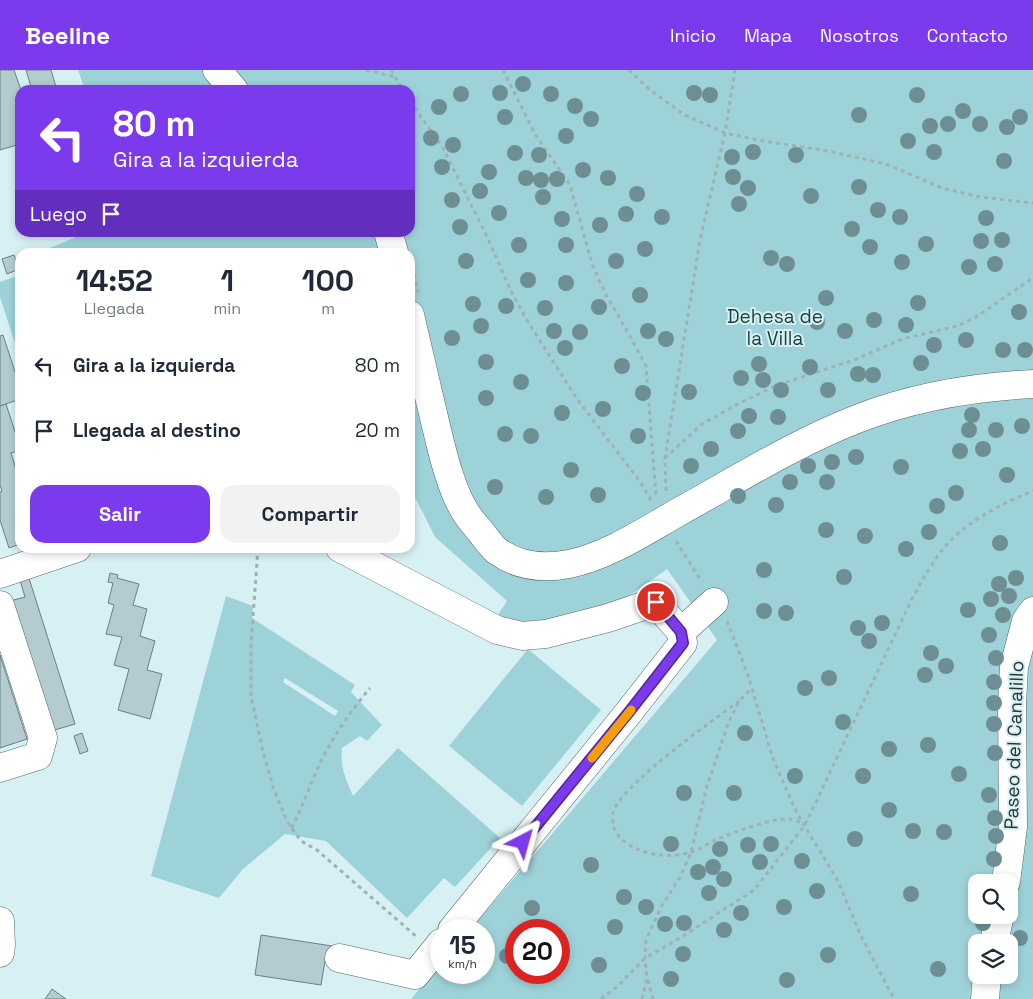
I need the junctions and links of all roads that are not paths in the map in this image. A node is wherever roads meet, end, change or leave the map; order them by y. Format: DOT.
graph roads {
  1 [pos="217,70"];
  2 [pos="230,85"];
  3 [pos="415,306"];
  4 [pos="1033,384"];
  5 [pos="62,553"];
  6 [pos="350,553"];
  7 [pos="0,574"];
  8 [pos="714,602"];
  9 [pos="0,606"];
  10 [pos="1033,611"];
  11 [pos="681,632"];
  12 [pos="0,768"];
  13 [pos="1007,874"];
  14 [pos="461,919"];
  15 [pos="0,921"];
  16 [pos="0,953"];
  17 [pos="430,957"];
  18 [pos="339,958"];
  19 [pos="986,984"];
  20 [pos="985,999"];
  1 -- 2 [label="street"];
  3 -- 4 [label="street"];
  5 -- 7 [label="street"];
  6 -- 11 [label="street"];
  8 -- 11 [label="street"];
  9 -- 12 [label="street"];
  10 -- 13 [label="street, Paseo del Canalillo"];
  11 -- 14 [label="street"];
  15 -- 16 [label="street"];
  17 -- 18 [label="street"];
  19 -- 20 [label="street"];
}
